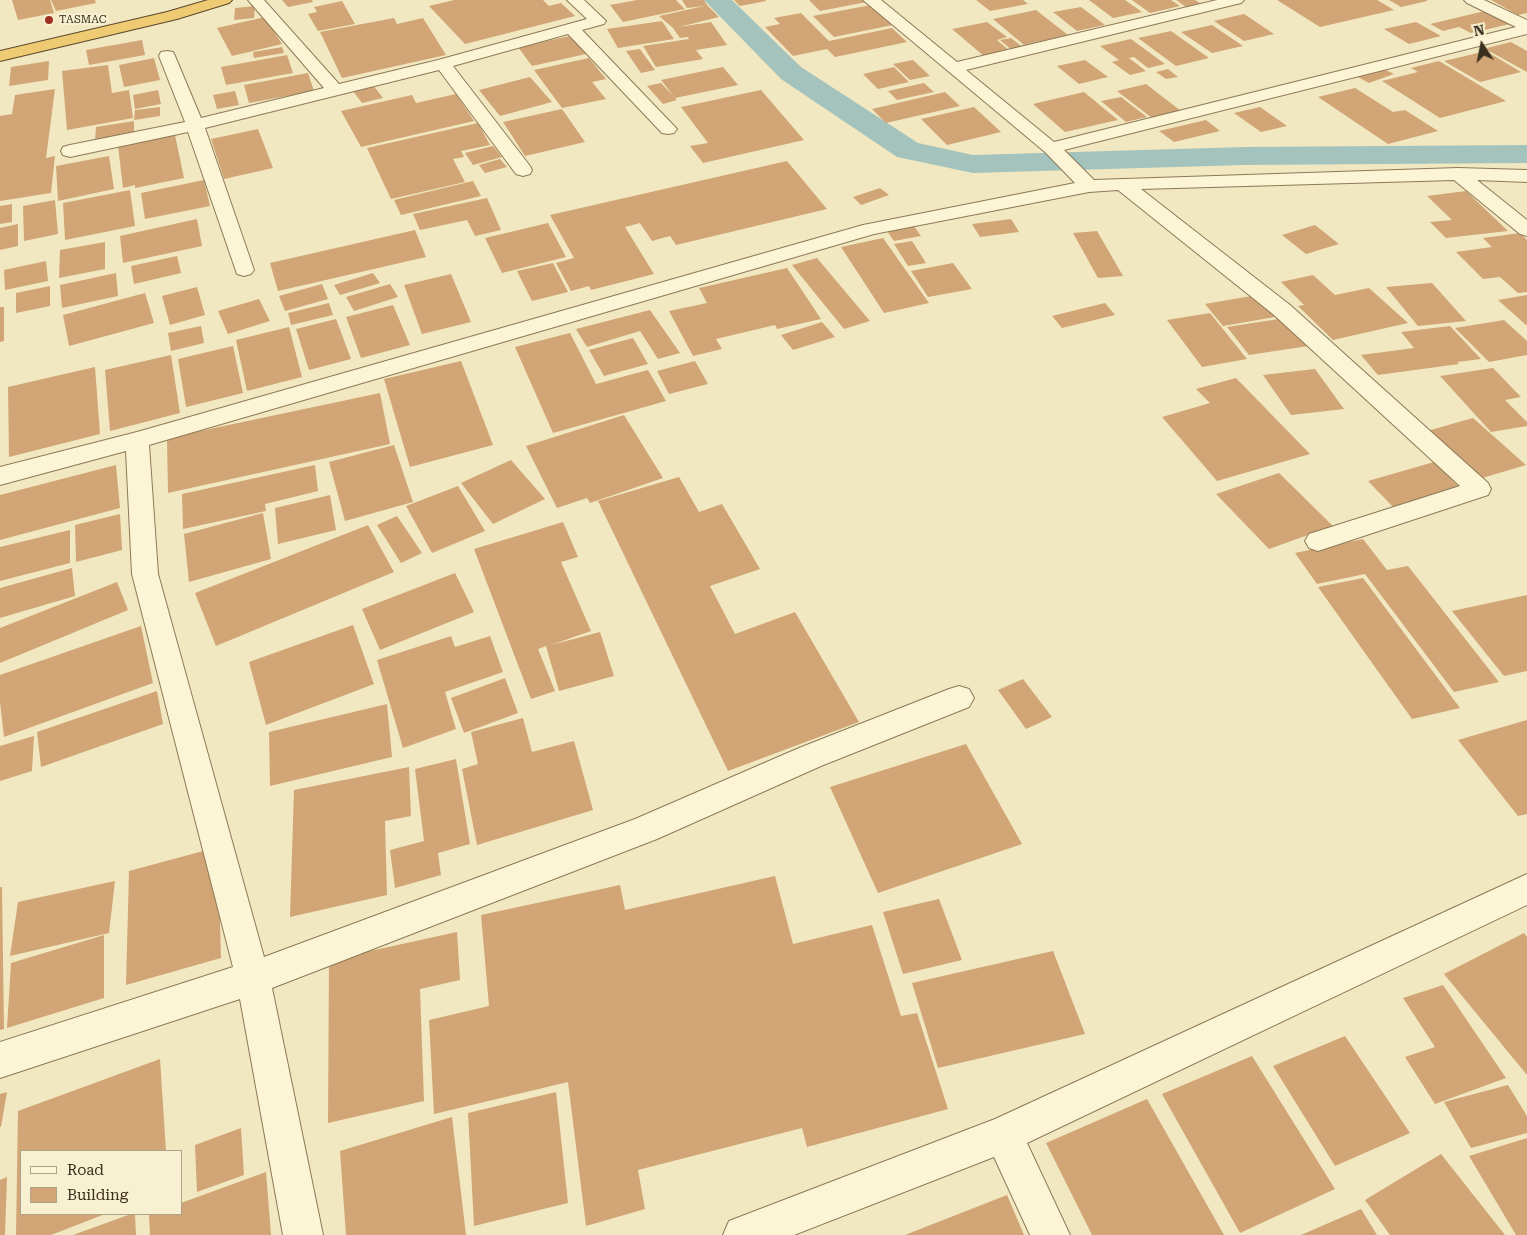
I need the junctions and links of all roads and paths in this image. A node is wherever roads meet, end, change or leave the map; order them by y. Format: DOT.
graph roads {
  1 [pos="172,0"];
  2 [pos="224,0"];
  3 [pos="256,0"];
  4 [pos="575,0"];
  5 [pos="871,0"];
  6 [pos="1236,0"];
  7 [pos="1472,0"];
  8 [pos="1527,27"];
  9 [pos="571,28"];
  10 [pos="0,42"];
  11 [pos="0,56"];
  12 [pos="167,56"];
  13 [pos="443,64"];
  14 [pos="953,68"];
  15 [pos="334,90"];
  16 [pos="195,125"];
  17 [pos="668,129"];
  18 [pos="1052,149"];
  19 [pos="70,151"];
  20 [pos="523,170"];
  21 [pos="1458,174"];
  22 [pos="1527,176"];
  23 [pos="1122,184"];
  24 [pos="1088,186"];
  25 [pos="1527,230"];
  26 [pos="244,270"];
  27 [pos="137,440"];
  28 [pos="0,476"];
  29 [pos="1318,541"];
  30 [pos="959,698"];
  31 [pos="1526,891"];
  32 [pos="253,978"];
  33 [pos="0,1060"];
  34 [pos="1003,1135"];
  35 [pos="303,1235"];
  36 [pos="743,1235"];
  37 [pos="1050,1235"];
  1 -- 10 [label="highway"];
  2 -- 11 [label="highway"];
  3 -- 15 [label="street"];
  4 -- 9 [label="street"];
  5 -- 14 [label="street"];
  6 -- 14 [label="street"];
  7 -- 8 [label="street"];
  8 -- 18 [label="street"];
  9 -- 13 [label="street"];
  9 -- 17 [label="street"];
  12 -- 16 [label="street"];
  13 -- 15 [label="street"];
  13 -- 20 [label="street"];
  14 -- 18 [label="street"];
  15 -- 16 [label="street"];
  16 -- 19 [label="street"];
  16 -- 26 [label="street"];
  18 -- 24 [label="street"];
  21 -- 22 [label="street"];
  21 -- 23 [label="street"];
  21 -- 25 [label="street"];
  23 -- 24 [label="street"];
  23 -- 29 [label="street"];
  24 -- 27 [label="street"];
  27 -- 28 [label="street"];
  27 -- 32 [label="street"];
  30 -- 32 [label="street"];
  31 -- 34 [label="street"];
  32 -- 33 [label="street"];
  32 -- 35 [label="street"];
  34 -- 36 [label="street"];
  34 -- 37 [label="street"];
}
